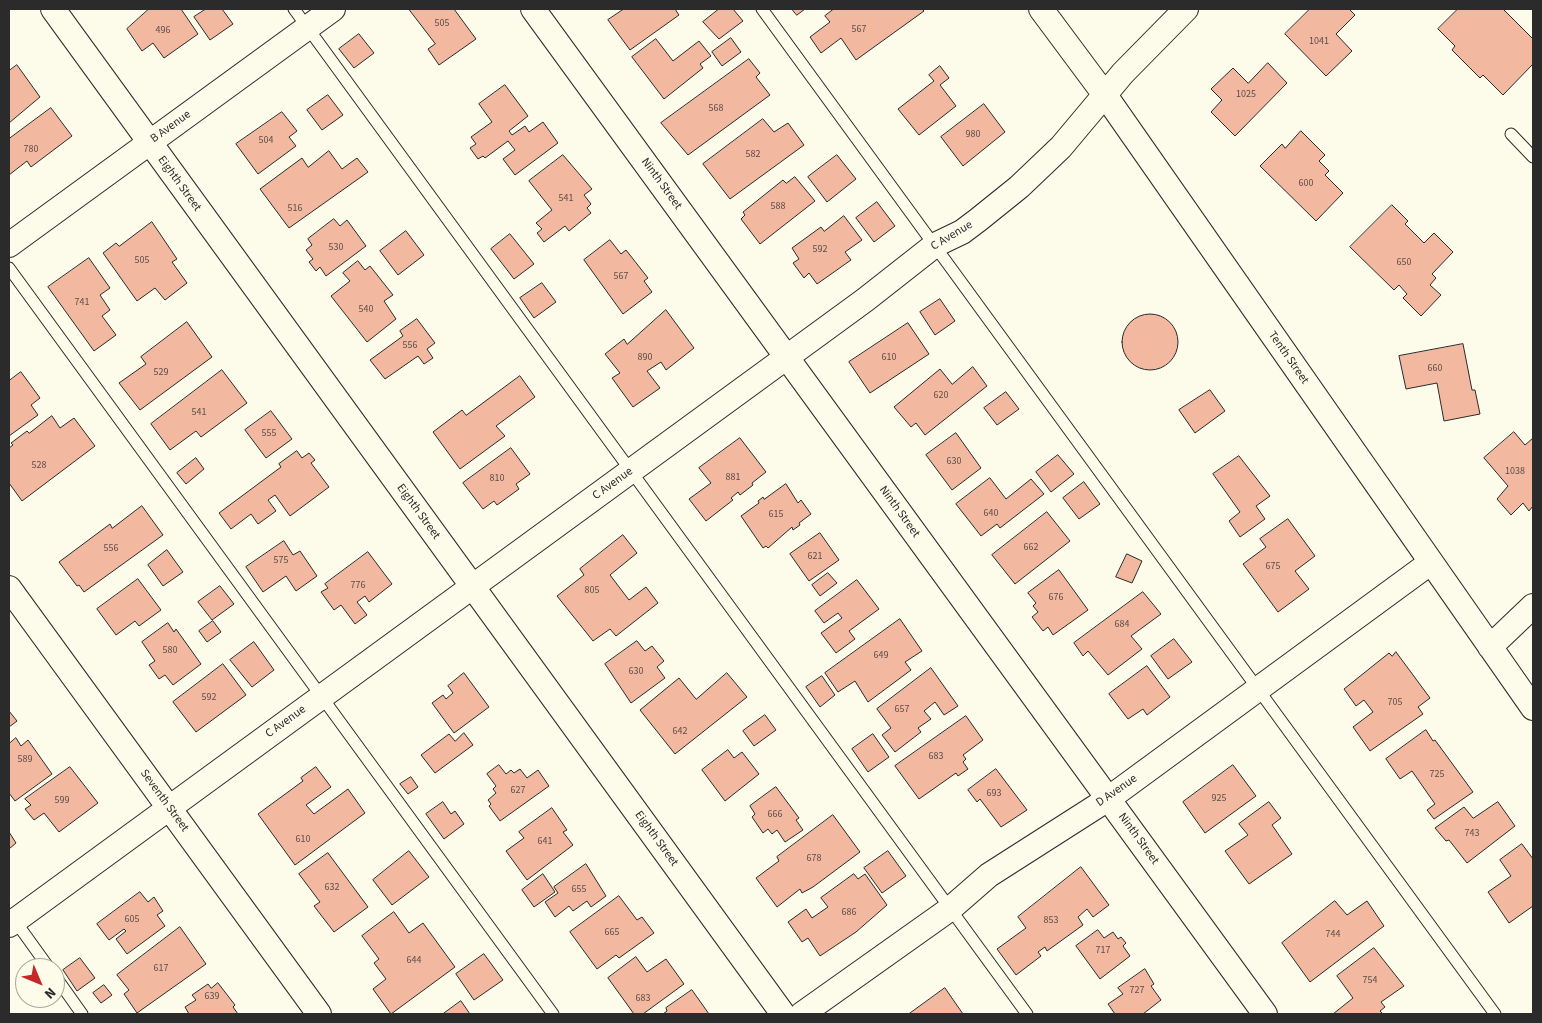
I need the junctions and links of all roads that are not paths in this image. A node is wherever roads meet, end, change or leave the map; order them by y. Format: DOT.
graph roads {
  1 [pos="53,9"];
  2 [pos="333,9"];
  3 [pos="533,9"];
  4 [pos="762,9"];
  5 [pos="1041,9"];
  6 [pos="1186,9"];
  7 [pos="301,18"];
  8 [pos="1105,95"];
  9 [pos="1511,134"];
  10 [pos="149,143"];
  11 [pos="1533,157"];
  12 [pos="9,245"];
  13 [pos="934,245"];
  14 [pos="9,268"];
  15 [pos="786,357"];
  16 [pos="631,470"];
  17 [pos="1430,563"];
  18 [pos="472,586"];
  19 [pos="9,588"];
  20 [pos="1533,606"];
  21 [pos="1490,647"];
  22 [pos="1258,689"];
  23 [pos="321,697"];
  24 [pos="1533,708"];
  25 [pos="1108,798"];
  26 [pos="169,808"];
  27 [pos="950,910"];
  28 [pos="11,919"];
  29 [pos="41,958"];
  30 [pos="65,990"];
  31 [pos="82,1014"];
  32 [pos="319,1014"];
  33 [pos="553,1014"];
  34 [pos="783,1014"];
  35 [pos="802,1014"];
  36 [pos="1027,1014"];
  37 [pos="1266,1014"];
  38 [pos="1495,1014"];
  1 -- 10 [label="street, Eighth Street"];
  2 -- 7 [label="street, B Avenue"];
  3 -- 15 [label="street, Ninth Street"];
  4 -- 13 [label="lane"];
  5 -- 8 [label="street, Tenth Street"];
  6 -- 8 [label="street, C Avenue"];
  7 -- 10 [label="street, B Avenue"];
  7 -- 16 [label="lane"];
  8 -- 13 [label="street, C Avenue"];
  8 -- 17 [label="street, Tenth Street"];
  9 -- 11 [label="lane"];
  10 -- 12 [label="street, B Avenue"];
  10 -- 18 [label="street, Eighth Street"];
  13 -- 15 [label="street, C Avenue"];
  13 -- 22 [label="lane"];
  14 -- 23 [label="lane"];
  15 -- 16 [label="street, C Avenue"];
  15 -- 25 [label="street, Ninth Street"];
  16 -- 18 [label="street, C Avenue"];
  16 -- 27 [label="lane"];
  17 -- 21 [label="street, Tenth Street"];
  17 -- 22 [label="street, D Avenue"];
  18 -- 23 [label="street, C Avenue"];
  18 -- 34 [label="street, Eighth Street"];
  19 -- 26 [label="street, Seventh Street"];
  20 -- 21 [label="street"];
  21 -- 24 [label="street, Tenth Street"];
  22 -- 25 [label="street, D Avenue"];
  22 -- 38 [label="lane"];
  23 -- 26 [label="street, C Avenue"];
  23 -- 33 [label="lane"];
  25 -- 27 [label="street, D Avenue"];
  25 -- 37 [label="street, Ninth Street"];
  26 -- 28 [label="street, C Avenue"];
  26 -- 32 [label="street, Seventh Street"];
  27 -- 35 [label="street, D Avenue"];
  27 -- 36 [label="lane"];
  28 -- 29 [label="lane"];
  30 -- 31 [label="lane"];
}
